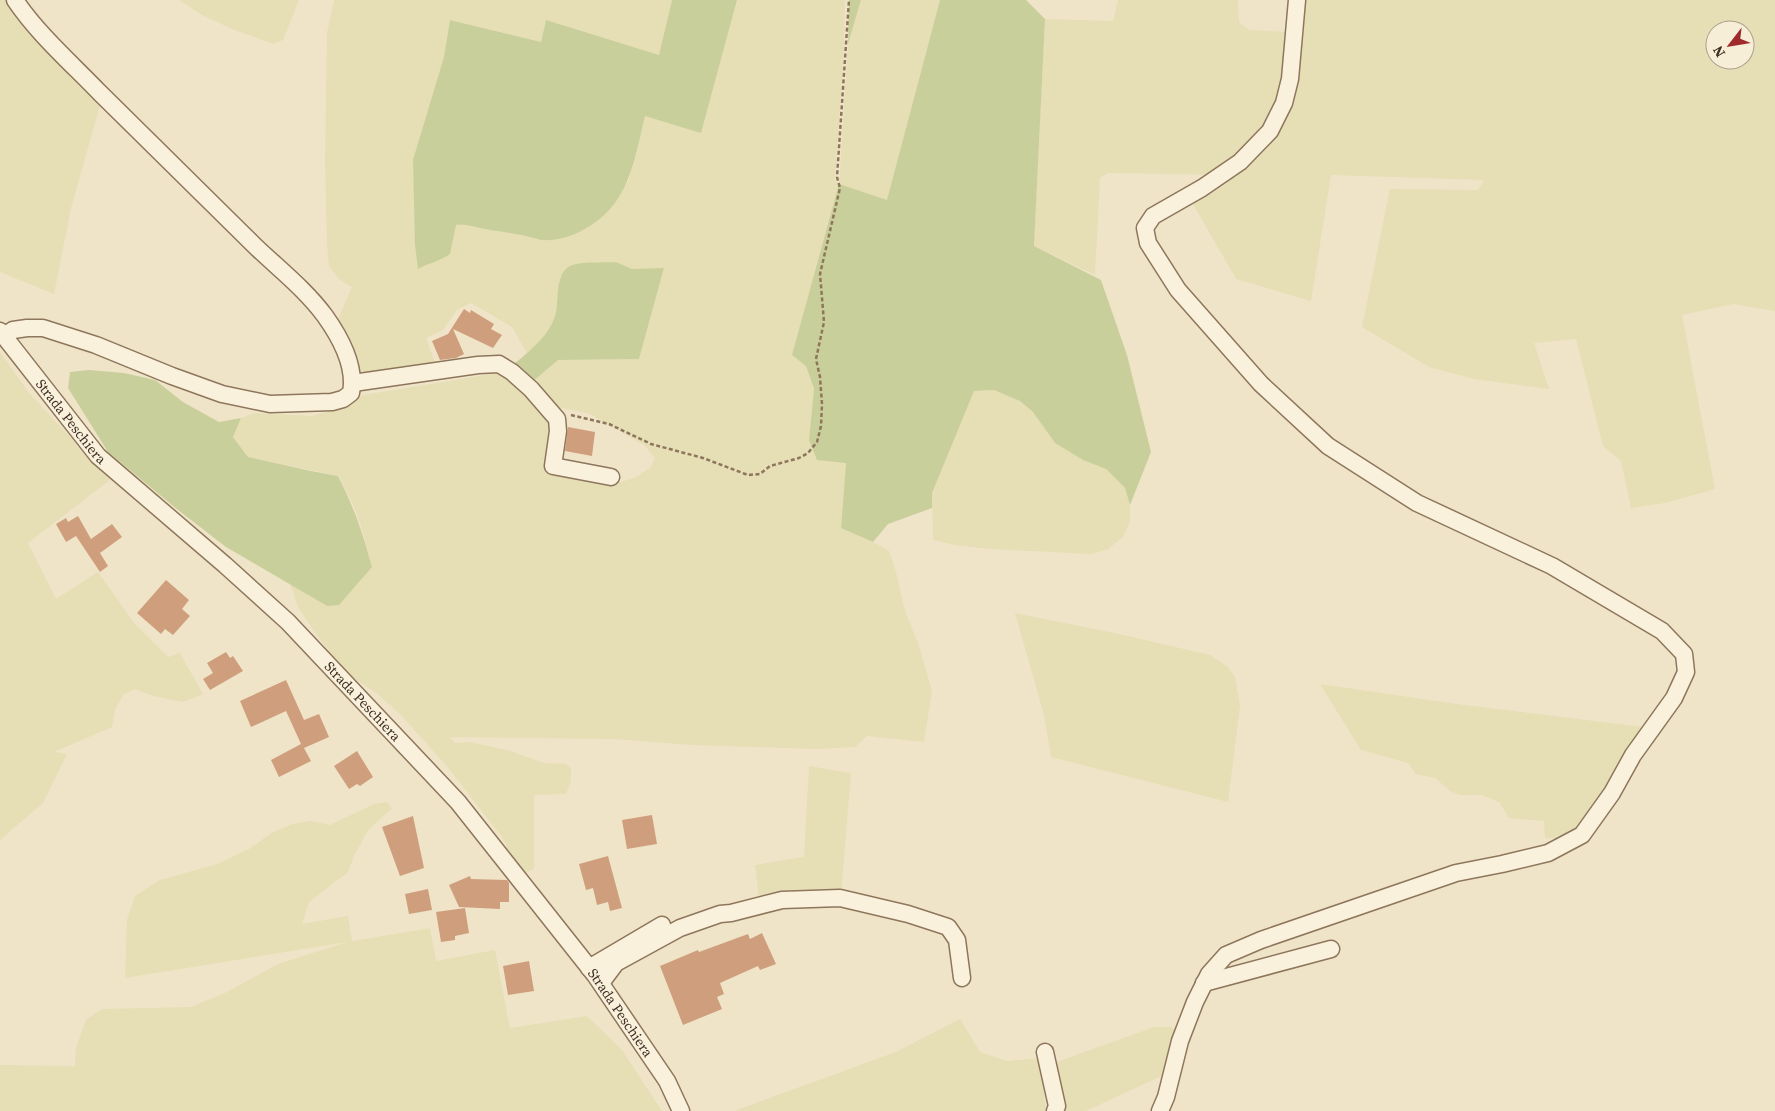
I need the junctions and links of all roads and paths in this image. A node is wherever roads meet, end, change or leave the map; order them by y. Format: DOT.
graph roads {
  1 [pos="14,0"];
  2 [pos="849,0"];
  3 [pos="1297,0"];
  4 [pos="2,334"];
  5 [pos="353,383"];
  6 [pos="548,409"];
  7 [pos="611,477"];
  8 [pos="662,925"];
  9 [pos="1331,949"];
  10 [pos="589,968"];
  11 [pos="962,978"];
  12 [pos="601,983"];
  13 [pos="1204,983"];
  14 [pos="1045,1052"];
  15 [pos="681,1111"];
  16 [pos="1055,1111"];
  17 [pos="1160,1111"];
  1 -- 5 [label="street"];
  2 -- 6 [label="path"];
  3 -- 13 [label="street"];
  4 -- 5 [label="street"];
  4 -- 10 [label="street, Strada Peschiera"];
  5 -- 6 [label="street"];
  6 -- 7 [label="street"];
  8 -- 10 [label="street"];
  9 -- 13 [label="street"];
  10 -- 12 [label="street, Strada Peschiera"];
  11 -- 12 [label="street"];
  12 -- 15 [label="street, Strada Peschiera"];
  13 -- 17 [label="street"];
  14 -- 16 [label="street"];
}
